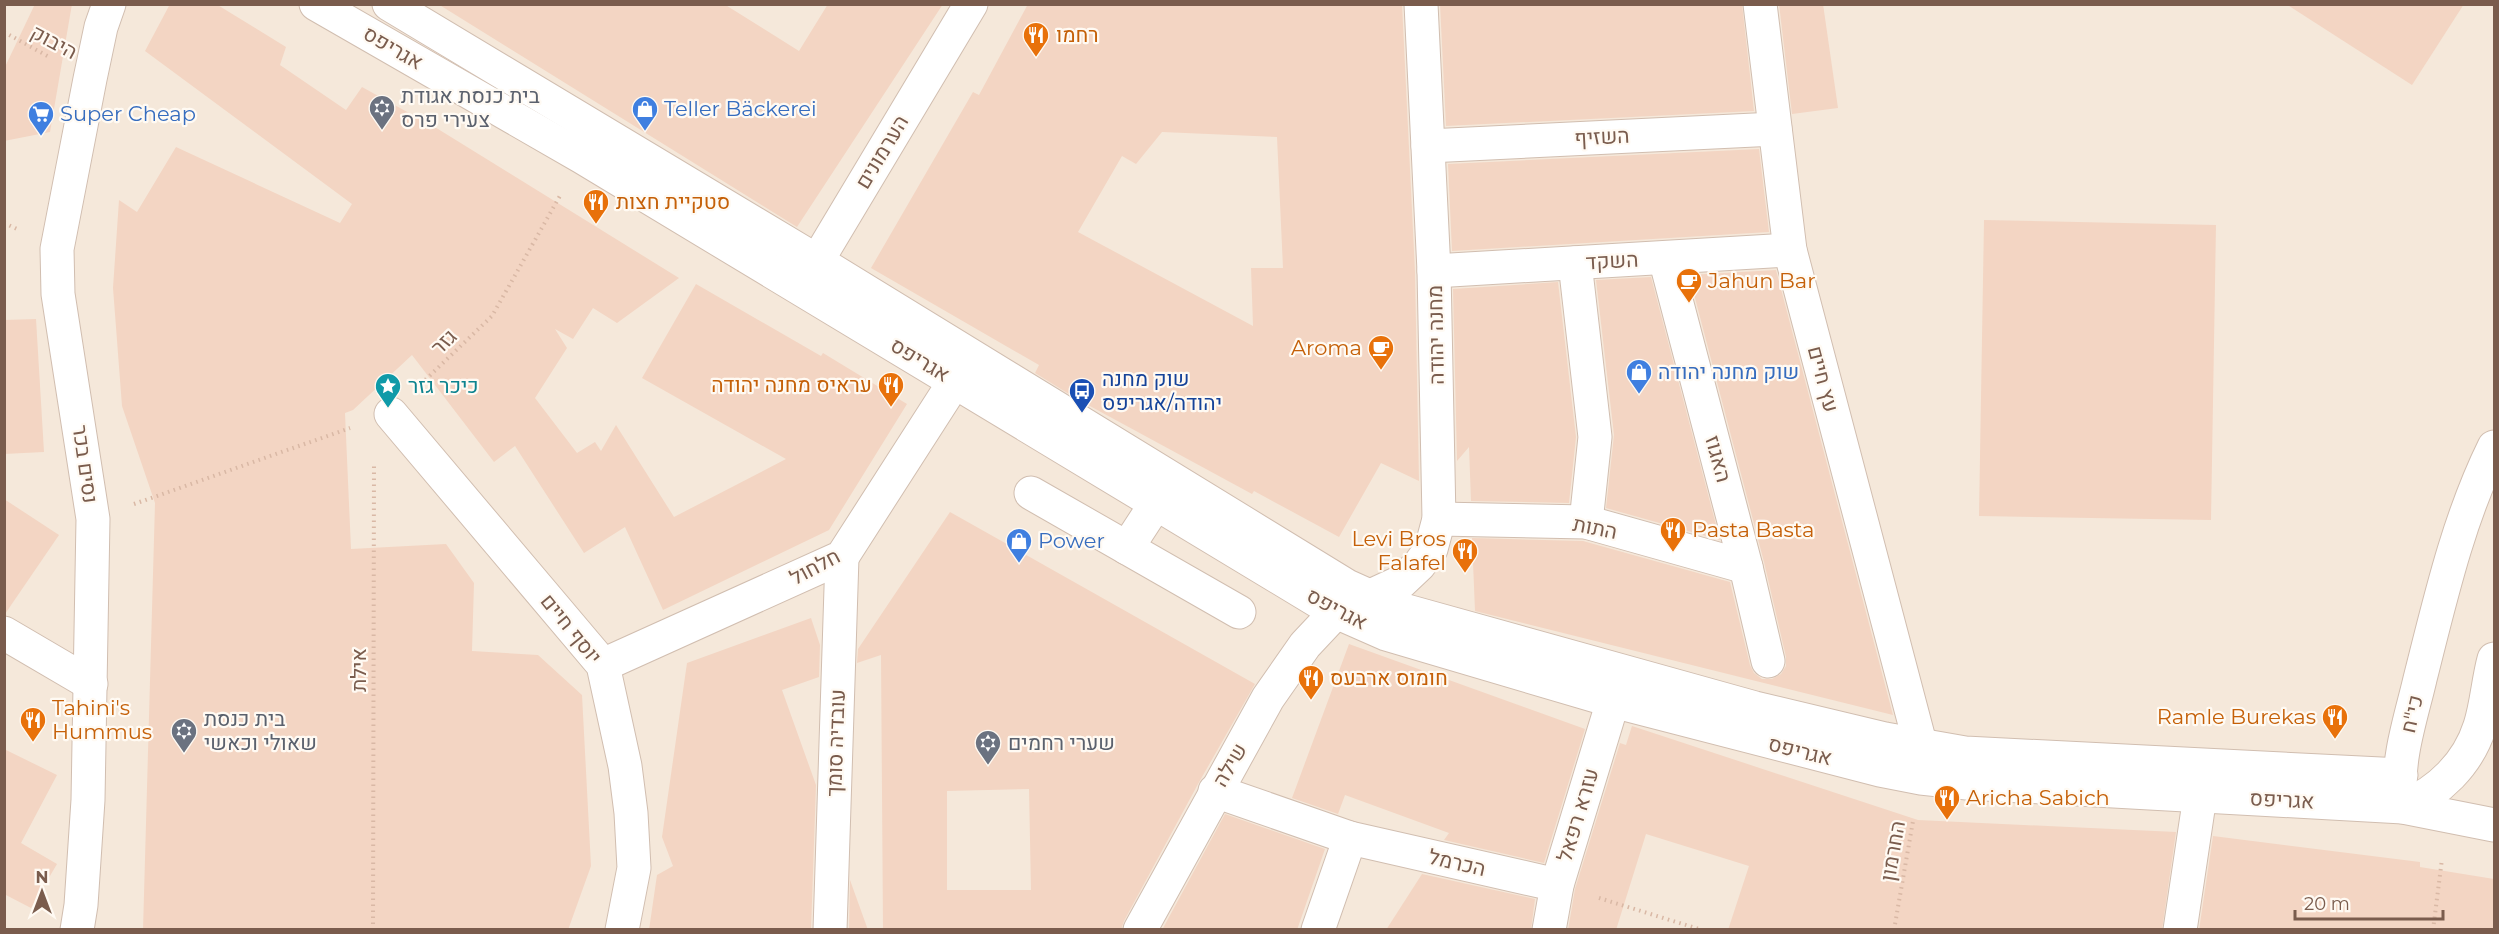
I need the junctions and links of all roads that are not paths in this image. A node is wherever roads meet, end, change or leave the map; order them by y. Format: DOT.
graph roads {
  1 [pos="109,4"];
  2 [pos="316,4"];
  3 [pos="388,4"];
  4 [pos="971,4"];
  5 [pos="1421,4"];
  6 [pos="1760,4"];
  7 [pos="1775,129"];
  8 [pos="1428,146"];
  9 [pos="1790,250"];
  10 [pos="1665,258"];
  11 [pos="817,261"];
  12 [pos="1575,262"];
  13 [pos="1434,271"];
  14 [pos="777,273"];
  15 [pos="962,350"];
  16 [pos="955,381"];
  17 [pos="391,414"];
  18 [pos="2494,447"];
  19 [pos="1031,493"];
  20 [pos="2494,500"];
  21 [pos="1157,502"];
  22 [pos="1439,519"];
  23 [pos="1586,522"];
  24 [pos="1127,548"];
  25 [pos="842,557"];
  26 [pos="1746,567"];
  27 [pos="2446,579"];
  28 [pos="1369,598"];
  29 [pos="1239,612"];
  30 [pos="1336,612"];
  31 [pos="4,633"];
  32 [pos="2494,660"];
  33 [pos="1768,661"];
  34 [pos="603,665"];
  35 [pos="91,684"];
  36 [pos="1613,702"];
  37 [pos="2487,737"];
  38 [pos="1921,763"];
  39 [pos="2401,775"];
  40 [pos="1215,791"];
  41 [pos="2200,796"];
  42 [pos="2403,807"];
  43 [pos="2494,825"];
  44 [pos="1350,838"];
  45 [pos="1557,885"];
  46 [pos="77,930"];
  47 [pos="622,930"];
  48 [pos="830,930"];
  49 [pos="1140,930"];
  50 [pos="1318,930"];
  51 [pos="1549,930"];
  52 [pos="2180,930"];
  1 -- 35 [label="street, נסים בכר"];
  2 -- 14 [label="street, אגריפס"];
  3 -- 11 [label="street, אגריפס"];
  4 -- 11 [label="street, הערמונים"];
  5 -- 8 [label="street, מחנה יהודה"];
  6 -- 7 [label="street, עץ חיים"];
  7 -- 8 [label="street, השזיף"];
  7 -- 9 [label="street, עץ חיים"];
  8 -- 13 [label="street, מחנה יהודה"];
  9 -- 10 [label="street, השקד"];
  9 -- 38 [label="street, עץ חיים"];
  10 -- 12 [label="street, השקד"];
  10 -- 26 [label="street, האגוז"];
  11 -- 14 [label="street"];
  11 -- 15 [label="street, אגריפס"];
  12 -- 13 [label="street, השקד"];
  12 -- 23 [label="street"];
  13 -- 22 [label="street, מחנה יהודה"];
  14 -- 16 [label="street, אגריפס"];
  15 -- 16 [label="street, חלחול"];
  15 -- 28 [label="street, אגריפס"];
  16 -- 21 [label="street, אגריפס"];
  16 -- 25 [label="street, חלחול"];
  17 -- 34 [label="street, יוסף חיים"];
  18 -- 27 [label="street, כי\"ח"];
  19 -- 24 [label="street"];
  20 -- 27 [label="street"];
  21 -- 24 [label="street"];
  21 -- 30 [label="street, אגריפס"];
  22 -- 23 [label="street, התות"];
  22 -- 28 [label="street, מחנה יהודה"];
  23 -- 26 [label="street, התות"];
  24 -- 29 [label="street"];
  25 -- 34 [label="street, חלחול"];
  25 -- 48 [label="street, עובדיה סומך"];
  26 -- 33 [label="street, האגוז"];
  27 -- 39 [label="street, כי\"ח"];
  28 -- 30 [label="street, מחנה יהודה"];
  28 -- 38 [label="street, אגריפס"];
  30 -- 36 [label="street, אגריפס"];
  30 -- 40 [label="street, שילה"];
  31 -- 35 [label="street"];
  32 -- 37 [label="street"];
  34 -- 47 [label="street, יוסף חיים"];
  35 -- 46 [label="street, נסים בכר"];
  36 -- 38 [label="street, אגריפס"];
  36 -- 45 [label="street, עזרא רפאל"];
  37 -- 42 [label="street"];
  38 -- 39 [label="street, אגריפס"];
  38 -- 41 [label="street, אגריפס"];
  39 -- 42 [label="street, כי\"ח"];
  40 -- 44 [label="street, הכרמל"];
  40 -- 49 [label="street, שילה"];
  41 -- 42 [label="street, אגריפס"];
  41 -- 52 [label="street"];
  42 -- 43 [label="street, אגריפס"];
  44 -- 45 [label="street, הכרמל"];
  44 -- 50 [label="street"];
  45 -- 51 [label="street, עזרא רפאל"];
}
